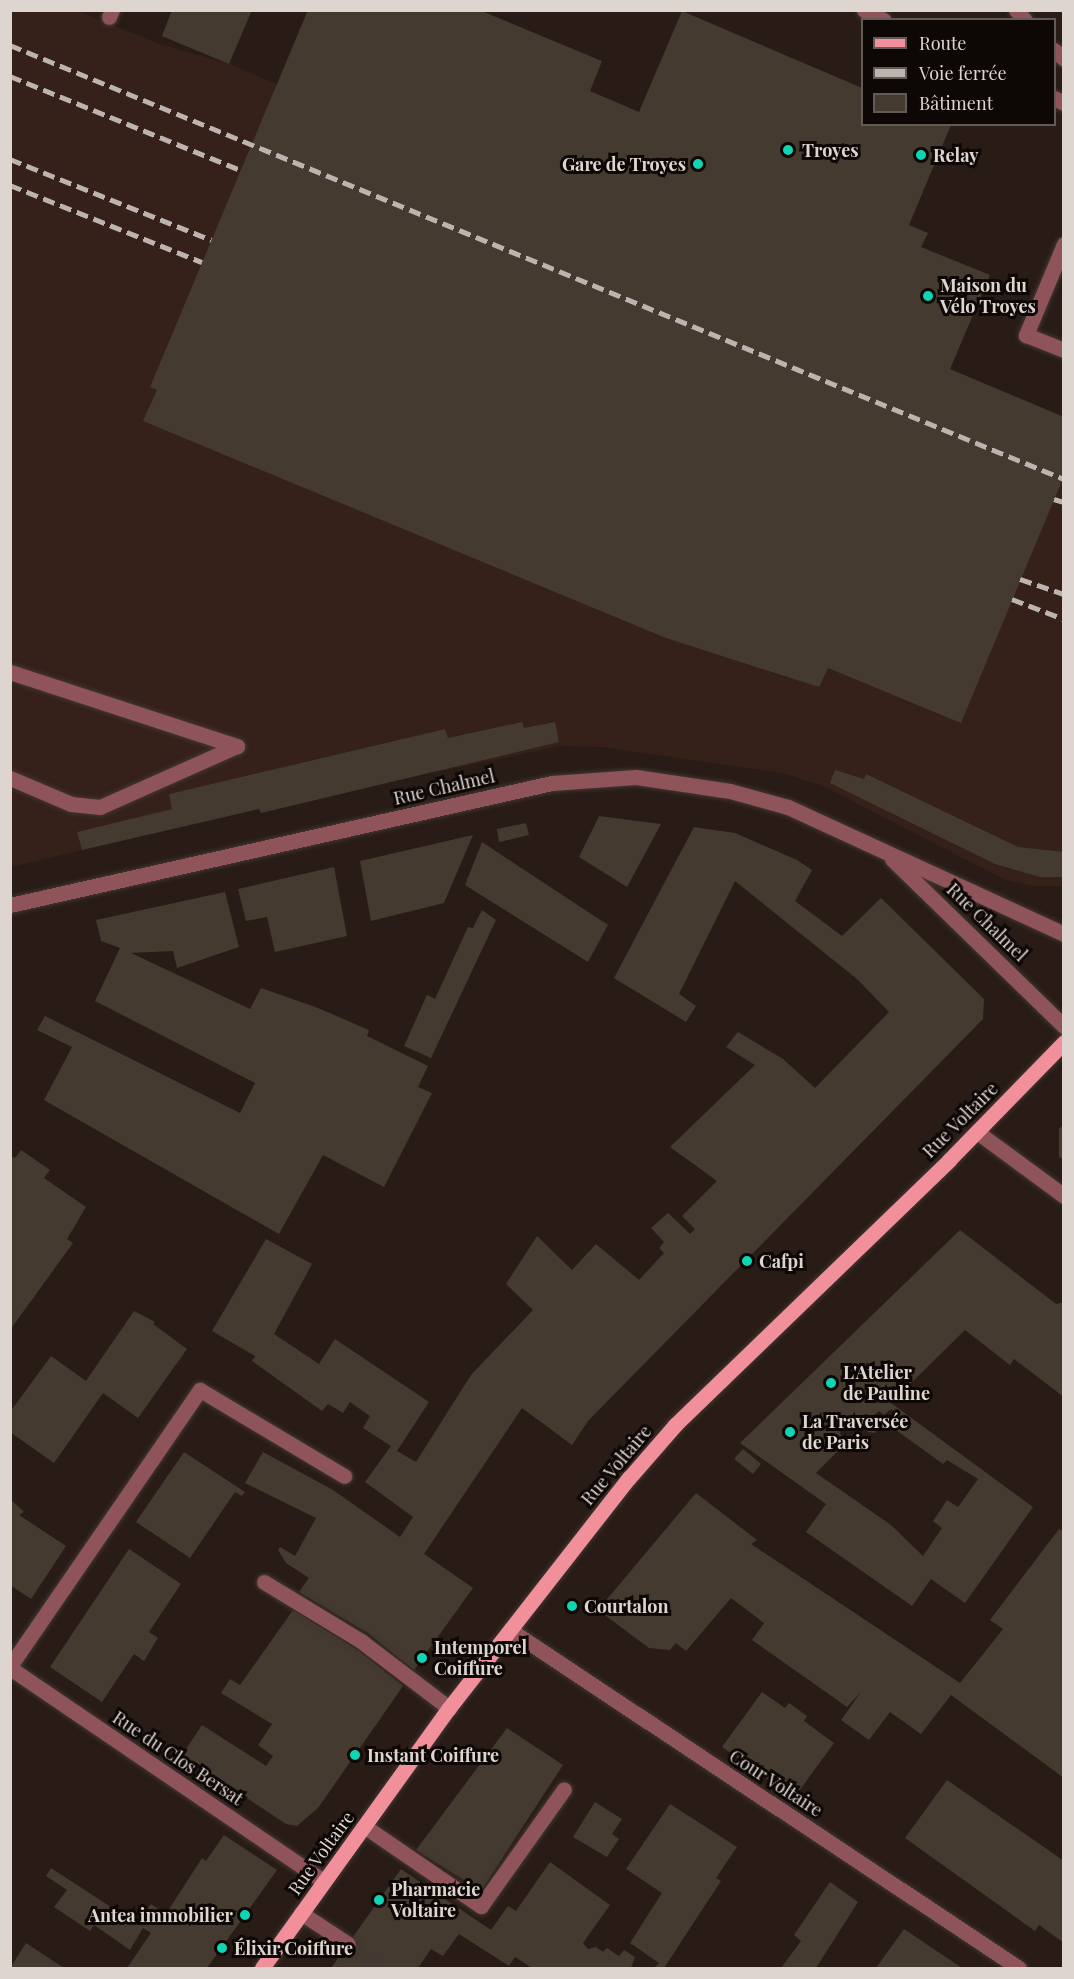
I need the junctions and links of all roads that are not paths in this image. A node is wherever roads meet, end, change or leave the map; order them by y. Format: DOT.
graph roads {
  1 [pos="864,10"];
  2 [pos="880,18"];
  3 [pos="1064,244"];
  4 [pos="1064,350"];
  5 [pos="10,672"];
  6 [pos="10,778"];
  7 [pos="882,849"];
  8 [pos="10,905"];
  9 [pos="1064,934"];
  10 [pos="1064,1026"];
  11 [pos="1064,1042"];
  12 [pos="977,1132"];
  13 [pos="1064,1196"];
  14 [pos="344,1476"];
  15 [pos="264,1582"];
  16 [pos="510,1630"];
  17 [pos="10,1667"];
  18 [pos="449,1708"];
  19 [pos="564,1789"];
  20 [pos="364,1826"];
  21 [pos="323,1881"];
  22 [pos="301,1913"];
  23 [pos="348,1944"];
  24 [pos="262,1968"];
  25 [pos="1019,1968"];
  1 -- 2 [label="street"];
  3 -- 4 [label="street"];
  5 -- 6 [label="street"];
  7 -- 8 [label="street, Rue Chalmel"];
  7 -- 9 [label="street, Rue Chalmel"];
  7 -- 10 [label="street, Rue Chalmel"];
  11 -- 12 [label="main road, Rue Voltaire"];
  12 -- 13 [label="street"];
  12 -- 16 [label="main road, Rue Voltaire"];
  14 -- 17 [label="street"];
  15 -- 18 [label="street"];
  16 -- 18 [label="main road, Rue Voltaire"];
  16 -- 25 [label="street, Cour Voltaire"];
  17 -- 21 [label="street, Rue du Clos Bersat"];
  18 -- 20 [label="main road, Rue Voltaire"];
  19 -- 20 [label="street"];
  20 -- 21 [label="main road, Rue Voltaire"];
  21 -- 22 [label="main road, Rue Voltaire"];
  22 -- 23 [label="street"];
  22 -- 24 [label="main road, Rue Voltaire"];
}
